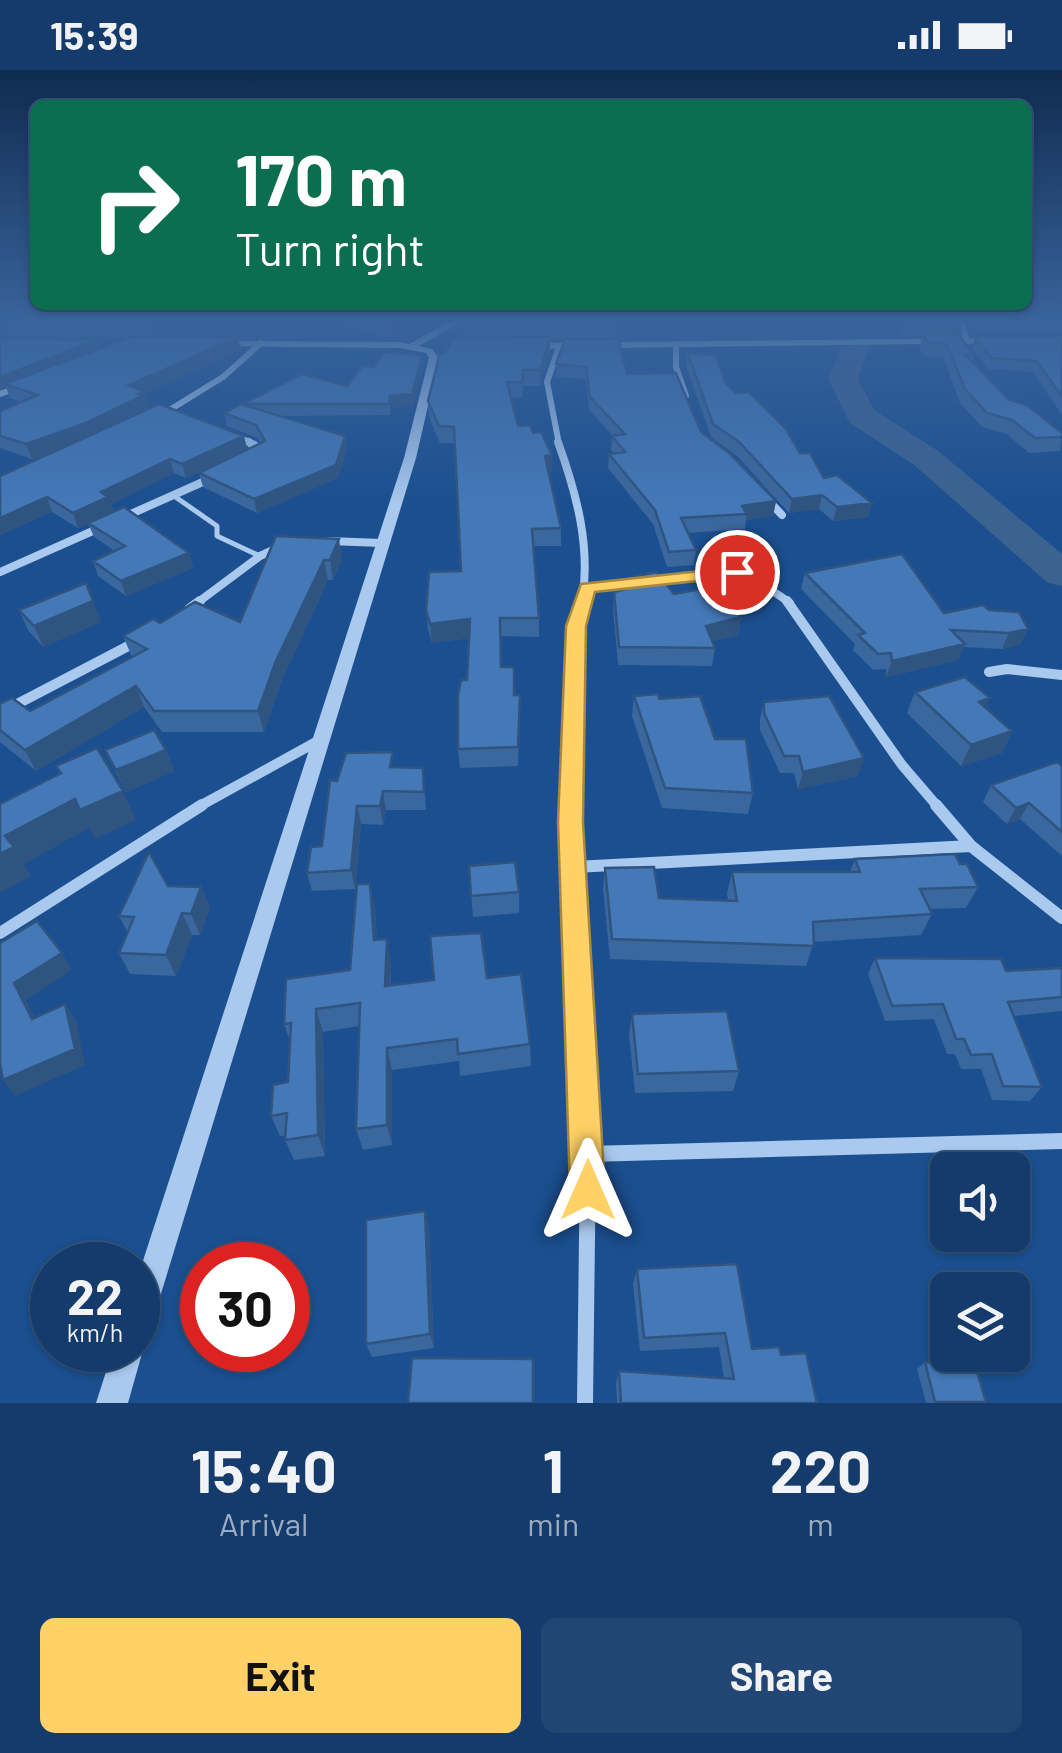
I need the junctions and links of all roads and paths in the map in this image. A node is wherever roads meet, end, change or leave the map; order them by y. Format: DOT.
graph roads {
  1 [pos="34,381"];
  2 [pos="216,381"];
  3 [pos="428,381"];
  4 [pos="546,381"];
  5 [pos="681,381"];
  6 [pos="0,394"];
  7 [pos="688,402"];
  8 [pos="169,411"];
  9 [pos="157,417"];
  10 [pos="187,418"];
  11 [pos="222,432"];
  12 [pos="258,456"];
  13 [pos="224,472"];
  14 [pos="762,494"];
  15 [pos="174,496"];
  16 [pos="782,515"];
  17 [pos="320,541"];
  18 [pos="381,542"];
  19 [pos="290,544"];
  20 [pos="260,556"];
  21 [pos="0,572"];
  22 [pos="587,588"];
  23 [pos="182,614"];
  24 [pos="152,632"];
  25 [pos="989,672"];
  26 [pos="1062,674"];
  27 [pos="0,713"];
  28 [pos="318,741"];
  29 [pos="971,846"];
  30 [pos="576,867"];
  31 [pos="1062,918"];
  32 [pos="0,933"];
  33 [pos="1062,1142"];
  34 [pos="588,1154"];
  35 [pos="160,1249"];
  36 [pos="121,1372"];
  37 [pos="112,1403"];
  38 [pos="585,1403"];
  1 -- 6 [label="street"];
  2 -- 8 [label="street"];
  3 -- 18 [label="street"];
  4 -- 22 [label="street"];
  5 -- 7 [label="street"];
  8 -- 9 [label="street"];
  8 -- 10 [label="street"];
  11 -- 12 [label="street"];
  13 -- 15 [label="street"];
  14 -- 16 [label="street"];
  15 -- 20 [label="lane"];
  15 -- 21 [label="street"];
  17 -- 18 [label="street"];
  18 -- 28 [label="street"];
  19 -- 20 [label="street"];
  20 -- 23 [label="street"];
  22 -- 29 [label="street"];
  22 -- 30 [label="street"];
  24 -- 27 [label="street"];
  25 -- 26 [label="street"];
  28 -- 32 [label="street"];
  28 -- 35 [label="street"];
  29 -- 30 [label="street"];
  29 -- 31 [label="street"];
  30 -- 34 [label="street"];
  33 -- 34 [label="street"];
  34 -- 38 [label="street"];
  36 -- 37 [label="street"];
}
